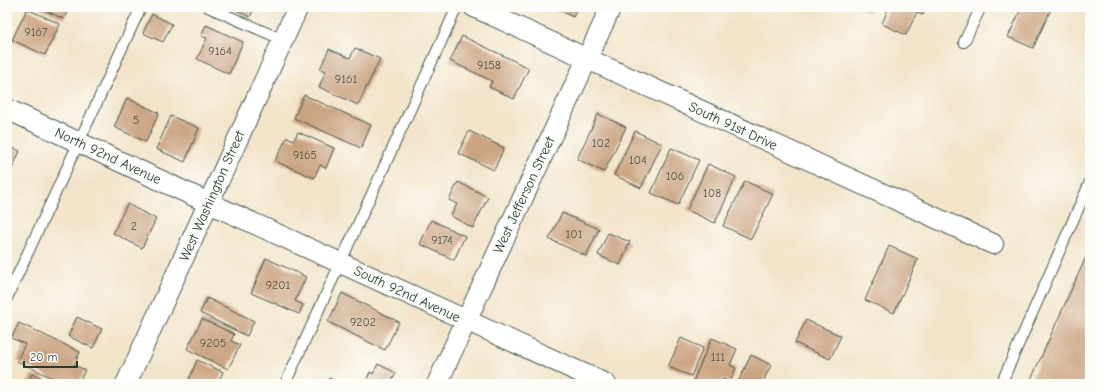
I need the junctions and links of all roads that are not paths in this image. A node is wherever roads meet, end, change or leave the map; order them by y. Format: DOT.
graph roads {
  1 [pos="141,7"];
  2 [pos="208,7"];
  3 [pos="298,7"];
  4 [pos="457,7"];
  5 [pos="474,7"];
  6 [pos="611,7"];
  7 [pos="981,7"];
  8 [pos="283,40"];
  9 [pos="964,42"];
  10 [pos="587,59"];
  11 [pos="7,109"];
  12 [pos="78,142"];
  13 [pos="1090,182"];
  14 [pos="209,203"];
  15 [pos="993,244"];
  16 [pos="340,263"];
  17 [pos="7,298"];
  18 [pos="466,320"];
  19 [pos="126,384"];
  20 [pos="284,384"];
  21 [pos="437,384"];
  22 [pos="606,384"];
  23 [pos="1001,384"];
  1 -- 12 [label="lane"];
  2 -- 8 [label="lane"];
  3 -- 8 [label="street, West Washington Street"];
  4 -- 16 [label="lane"];
  5 -- 10 [label="street, South 91st Drive"];
  6 -- 10 [label="street, West Jefferson Street"];
  7 -- 9 [label="lane"];
  8 -- 14 [label="street, West Washington Street"];
  10 -- 15 [label="street, South 91st Drive"];
  10 -- 18 [label="street, West Jefferson Street"];
  11 -- 12 [label="street, North 92nd Avenue"];
  12 -- 14 [label="street, North 92nd Avenue"];
  12 -- 17 [label="lane"];
  13 -- 23 [label="lane"];
  14 -- 16 [label="street, South 92nd Avenue"];
  14 -- 19 [label="street, West Washington Street"];
  16 -- 18 [label="street, South 92nd Avenue"];
  16 -- 20 [label="lane"];
  18 -- 21 [label="street, West Jefferson Street"];
  18 -- 22 [label="street, South 92nd Avenue"];
}
